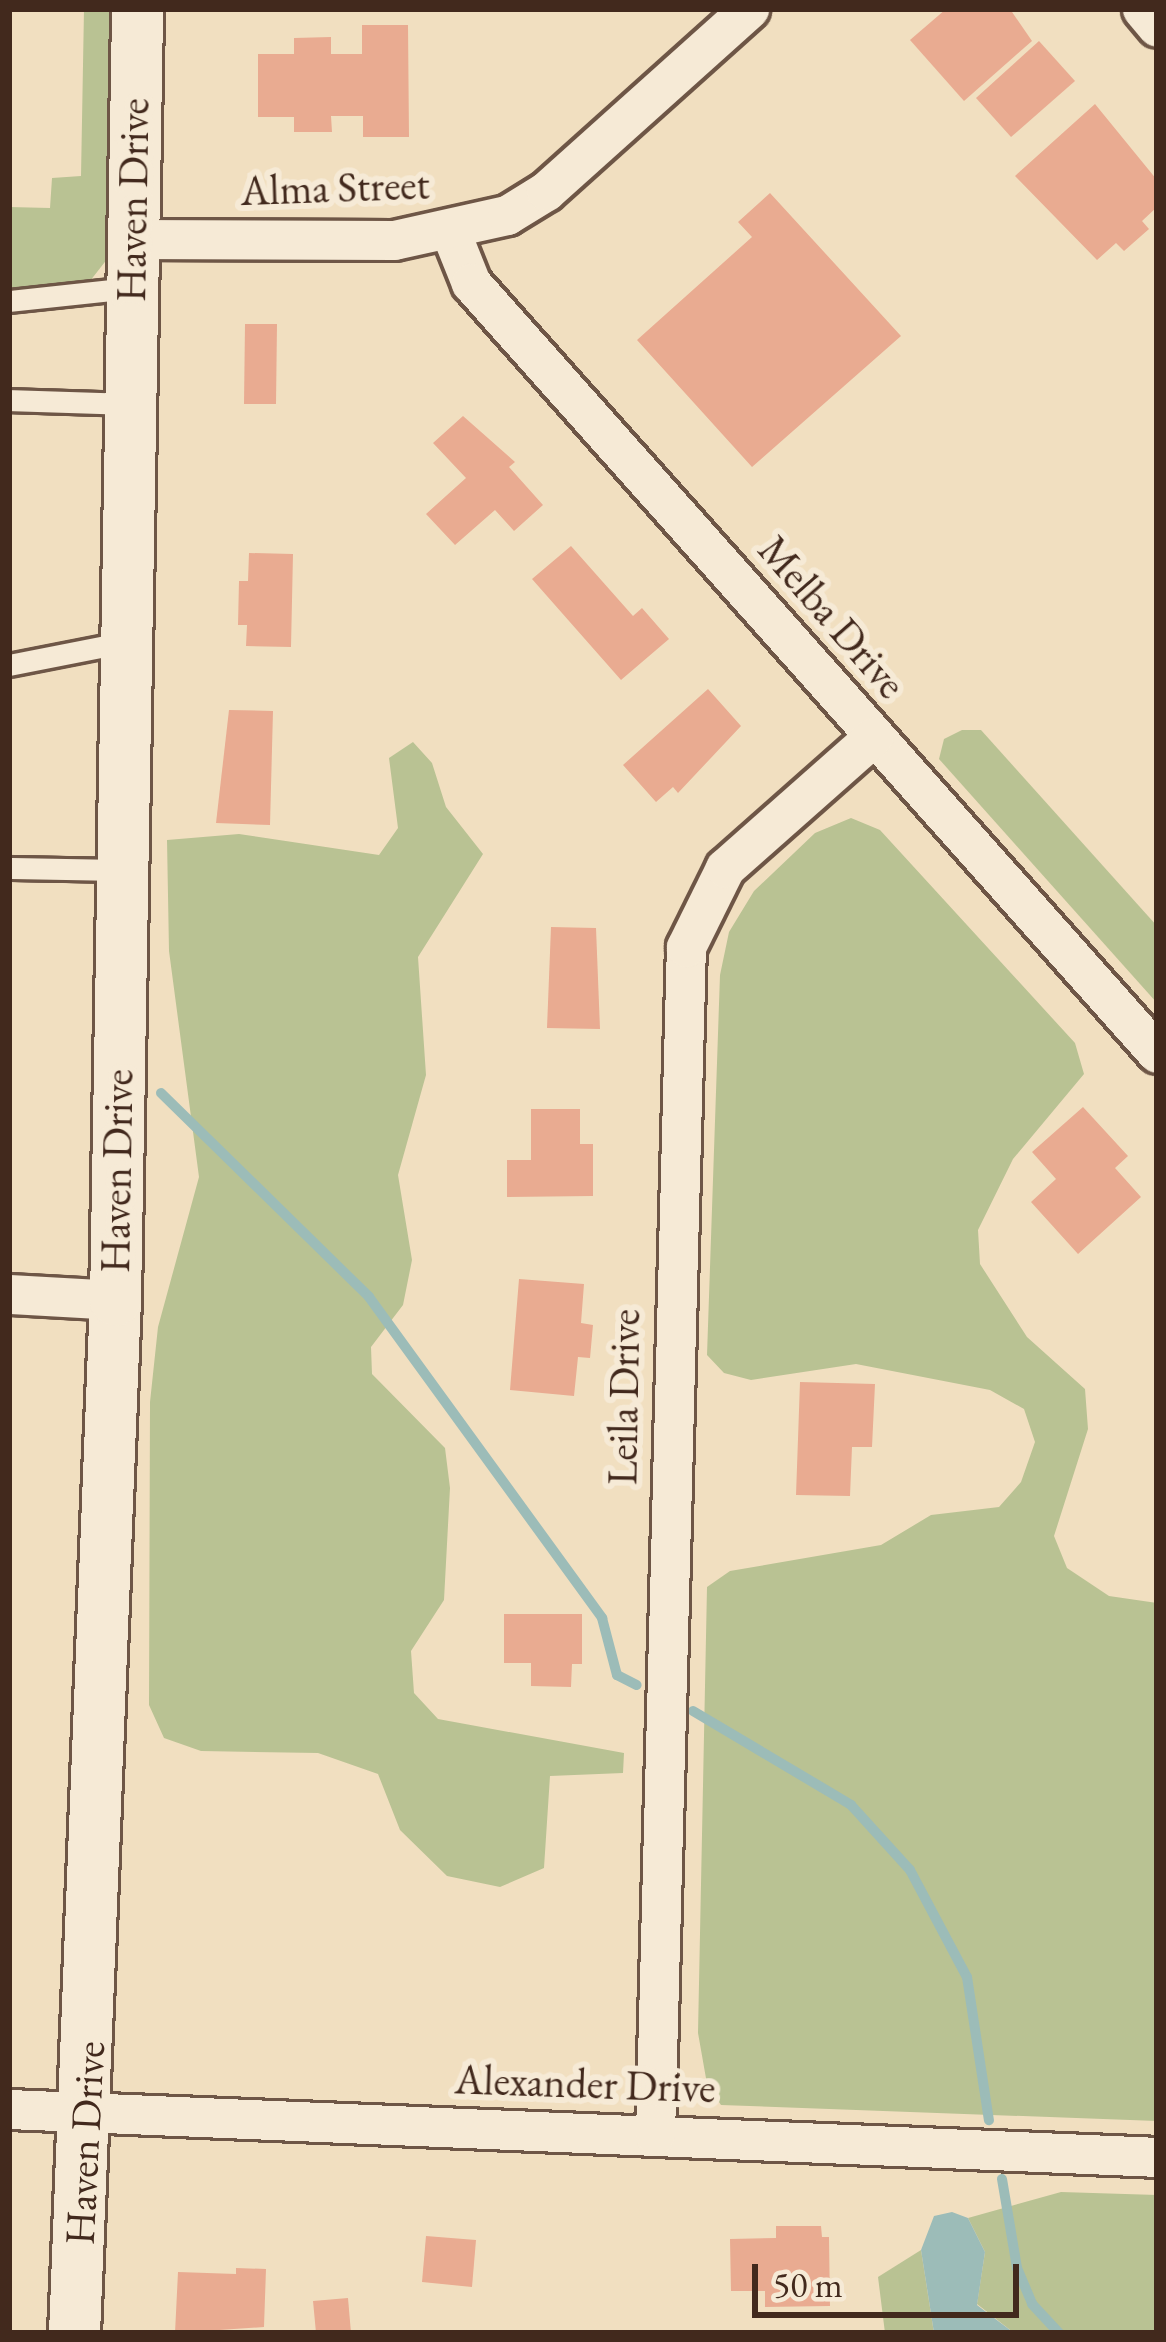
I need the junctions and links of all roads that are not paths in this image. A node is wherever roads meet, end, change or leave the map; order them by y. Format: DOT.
graph roads {
  1 [pos="137,9"];
  2 [pos="749,9"];
  3 [pos="1142,9"];
  4 [pos="1157,26"];
  5 [pos="451,233"];
  6 [pos="132,264"];
  7 [pos="9,301"];
  8 [pos="9,400"];
  9 [pos="129,404"];
  10 [pos="126,642"];
  11 [pos="9,665"];
  12 [pos="872,737"];
  13 [pos="9,868"];
  14 [pos="122,870"];
  15 [pos="1157,1054"];
  16 [pos="9,1294"];
  17 [pos="115,1300"];
  18 [pos="9,2109"];
  19 [pos="88,2113"];
  20 [pos="655,2135"];
  21 [pos="1157,2156"];
  22 [pos="74,2333"];
  1 -- 6 [label="street, Haven Drive"];
  2 -- 5 [label="street, Alma Street"];
  3 -- 4 [label="street"];
  5 -- 6 [label="street, Alma Street"];
  5 -- 12 [label="street, Melba Drive"];
  6 -- 7 [label="lane"];
  6 -- 9 [label="street, Haven Drive"];
  8 -- 9 [label="lane"];
  9 -- 10 [label="street, Haven Drive"];
  10 -- 11 [label="lane"];
  10 -- 14 [label="street, Haven Drive"];
  12 -- 15 [label="street, Melba Drive"];
  12 -- 20 [label="street, Leila Drive"];
  13 -- 14 [label="lane"];
  14 -- 17 [label="street, Haven Drive"];
  16 -- 17 [label="street"];
  17 -- 19 [label="street, Haven Drive"];
  18 -- 19 [label="street, Alexander Drive"];
  19 -- 20 [label="street, Alexander Drive"];
  19 -- 22 [label="street, Haven Drive"];
  20 -- 21 [label="street, Alexander Drive"];
}
